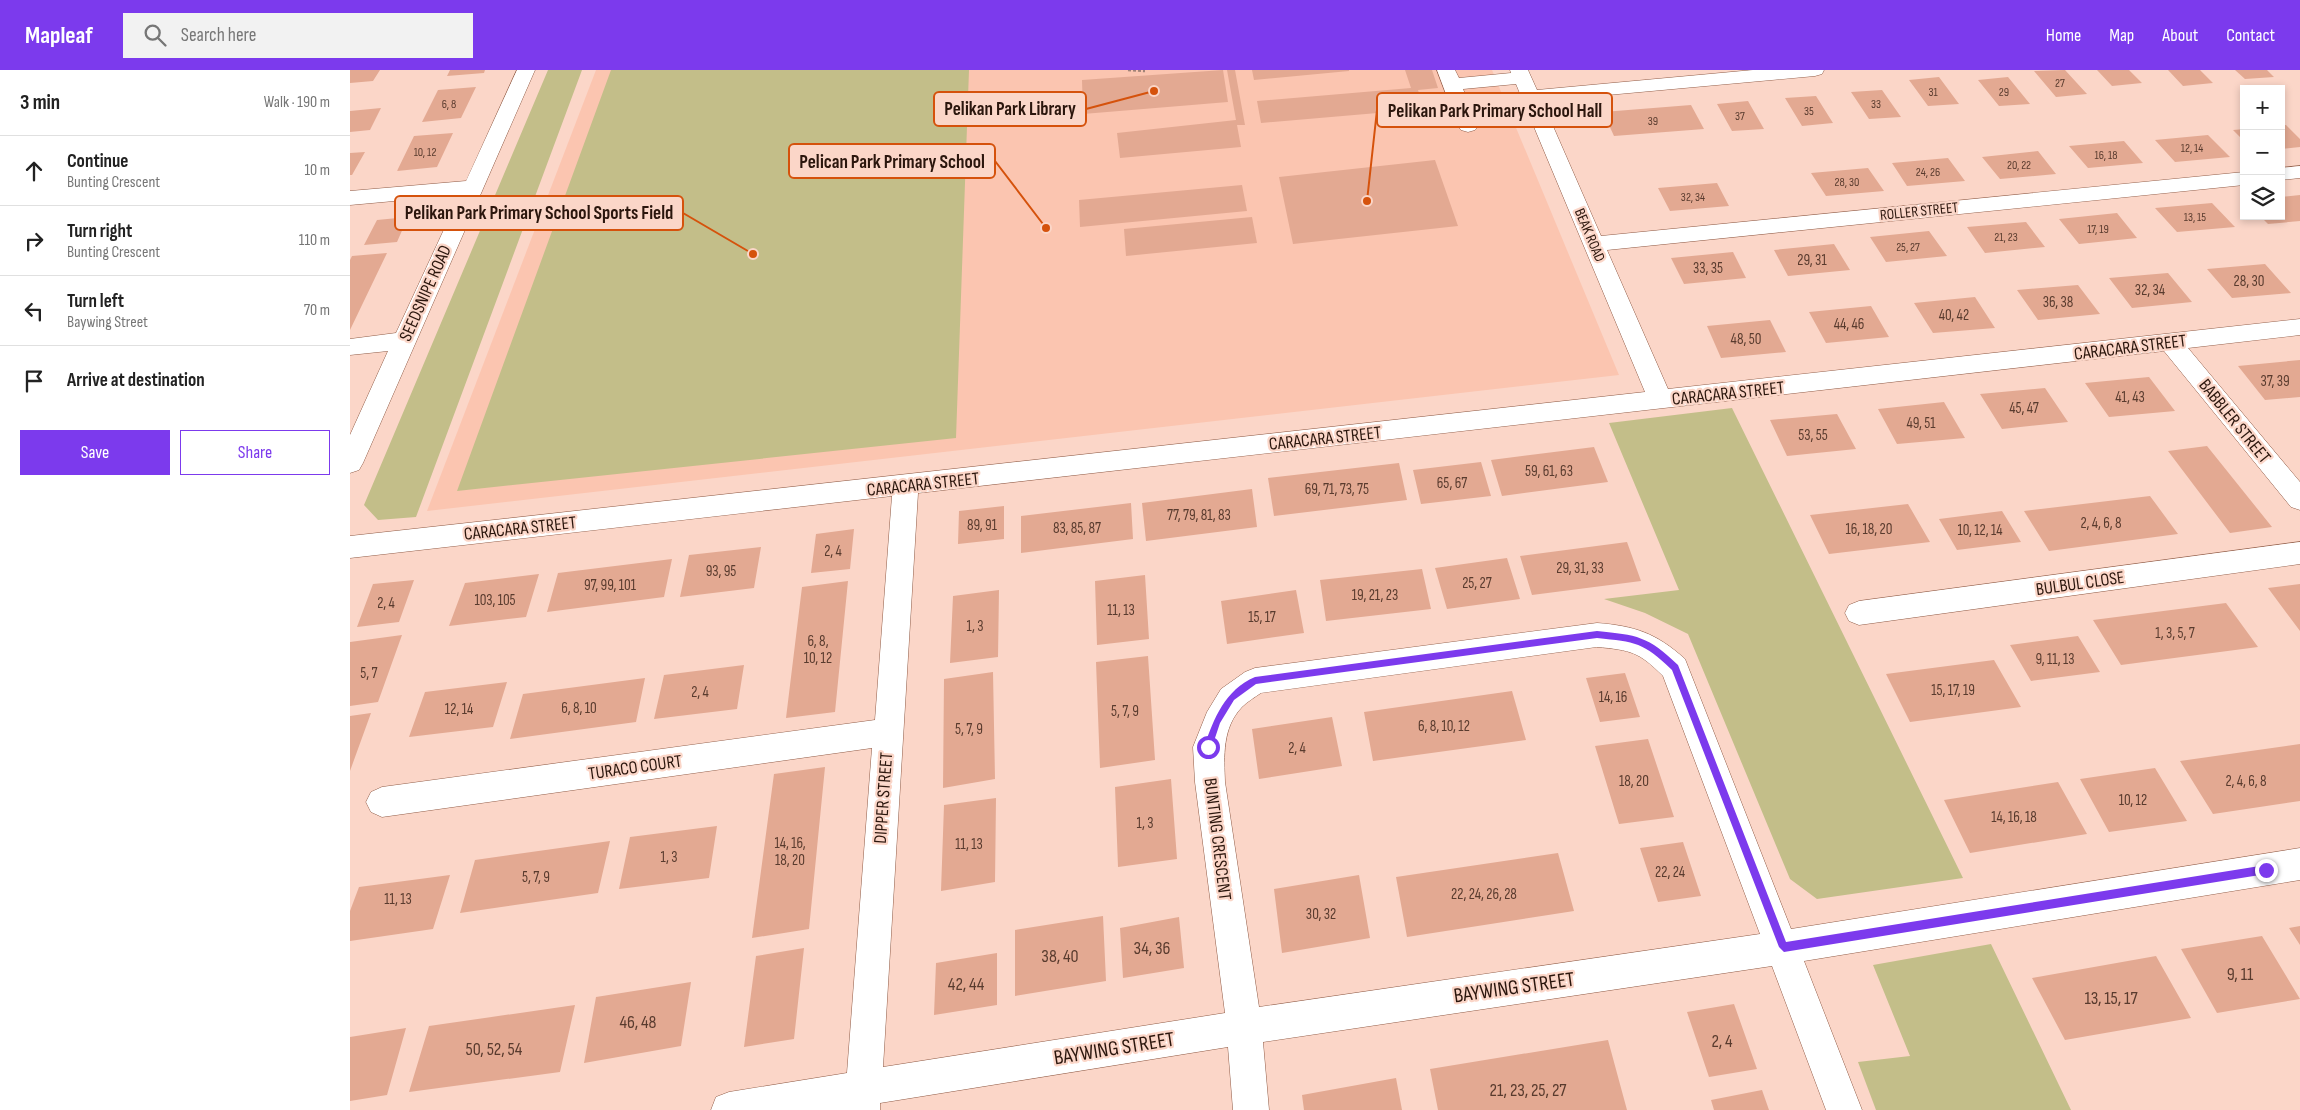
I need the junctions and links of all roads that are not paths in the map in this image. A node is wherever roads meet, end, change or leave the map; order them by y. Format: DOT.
graph roads {
  1 [pos="526,70"];
  2 [pos="1815,70"];
  3 [pos="1449,77"];
  4 [pos="1524,81"];
  5 [pos="1468,126"];
  6 [pos="2300,172"];
  7 [pos="2285,174"];
  8 [pos="2240,178"];
  9 [pos="473,187"];
  10 [pos="350,198"];
  11 [pos="1594,244"];
  12 [pos="2300,327"];
  13 [pos="403,341"];
  14 [pos="2170,342"];
  15 [pos="350,347"];
  16 [pos="1661,400"];
  17 [pos="350,463"];
  18 [pos="906,486"];
  19 [pos="2300,500"];
  20 [pos="350,547"];
  21 [pos="2300,552"];
  22 [pos="1859,613"];
  23 [pos="888,732"];
  24 [pos="382,802"];
  25 [pos="2300,864"];
  26 [pos="1784,947"];
  27 [pos="1244,1027"];
  28 [pos="863,1099"];
  29 [pos="729,1110"];
  30 [pos="1250,1110"];
  31 [pos="1844,1110"];
  1 -- 9 [label="street, SEEDSNIPE ROAD"];
  2 -- 4 [label="street"];
  3 -- 4 [label="street"];
  3 -- 5 [label="street"];
  4 -- 11 [label="street, BEAK ROAD"];
  6 -- 7 [label="street"];
  8 -- 11 [label="street, ROLLER STREET"];
  9 -- 10 [label="street"];
  9 -- 13 [label="street, SEEDSNIPE ROAD"];
  11 -- 16 [label="street, BEAK ROAD"];
  12 -- 14 [label="street, CARACARA STREET"];
  13 -- 15 [label="street"];
  13 -- 17 [label="street, SEEDSNIPE ROAD"];
  14 -- 16 [label="street, CARACARA STREET"];
  14 -- 19 [label="street, BABBLER STREET"];
  16 -- 18 [label="street, CARACARA STREET"];
  18 -- 20 [label="street, CARACARA STREET"];
  18 -- 23 [label="street, DIPPER STREET"];
  21 -- 22 [label="street, BULBUL CLOSE"];
  23 -- 24 [label="street, TURACO COURT"];
  23 -- 28 [label="street, DIPPER STREET"];
  25 -- 26 [label="street, BAYWING STREET"];
  26 -- 27 [label="street, BAYWING STREET"];
  26 -- 27 [label="street, BUNTING CRESCENT"];
  26 -- 31 [label="street, BUNTING CRESCENT"];
  27 -- 28 [label="street, BAYWING STREET"];
  27 -- 30 [label="street, BUNTING CRESCENT"];
  28 -- 29 [label="street, BAYWING STREET"];
}
